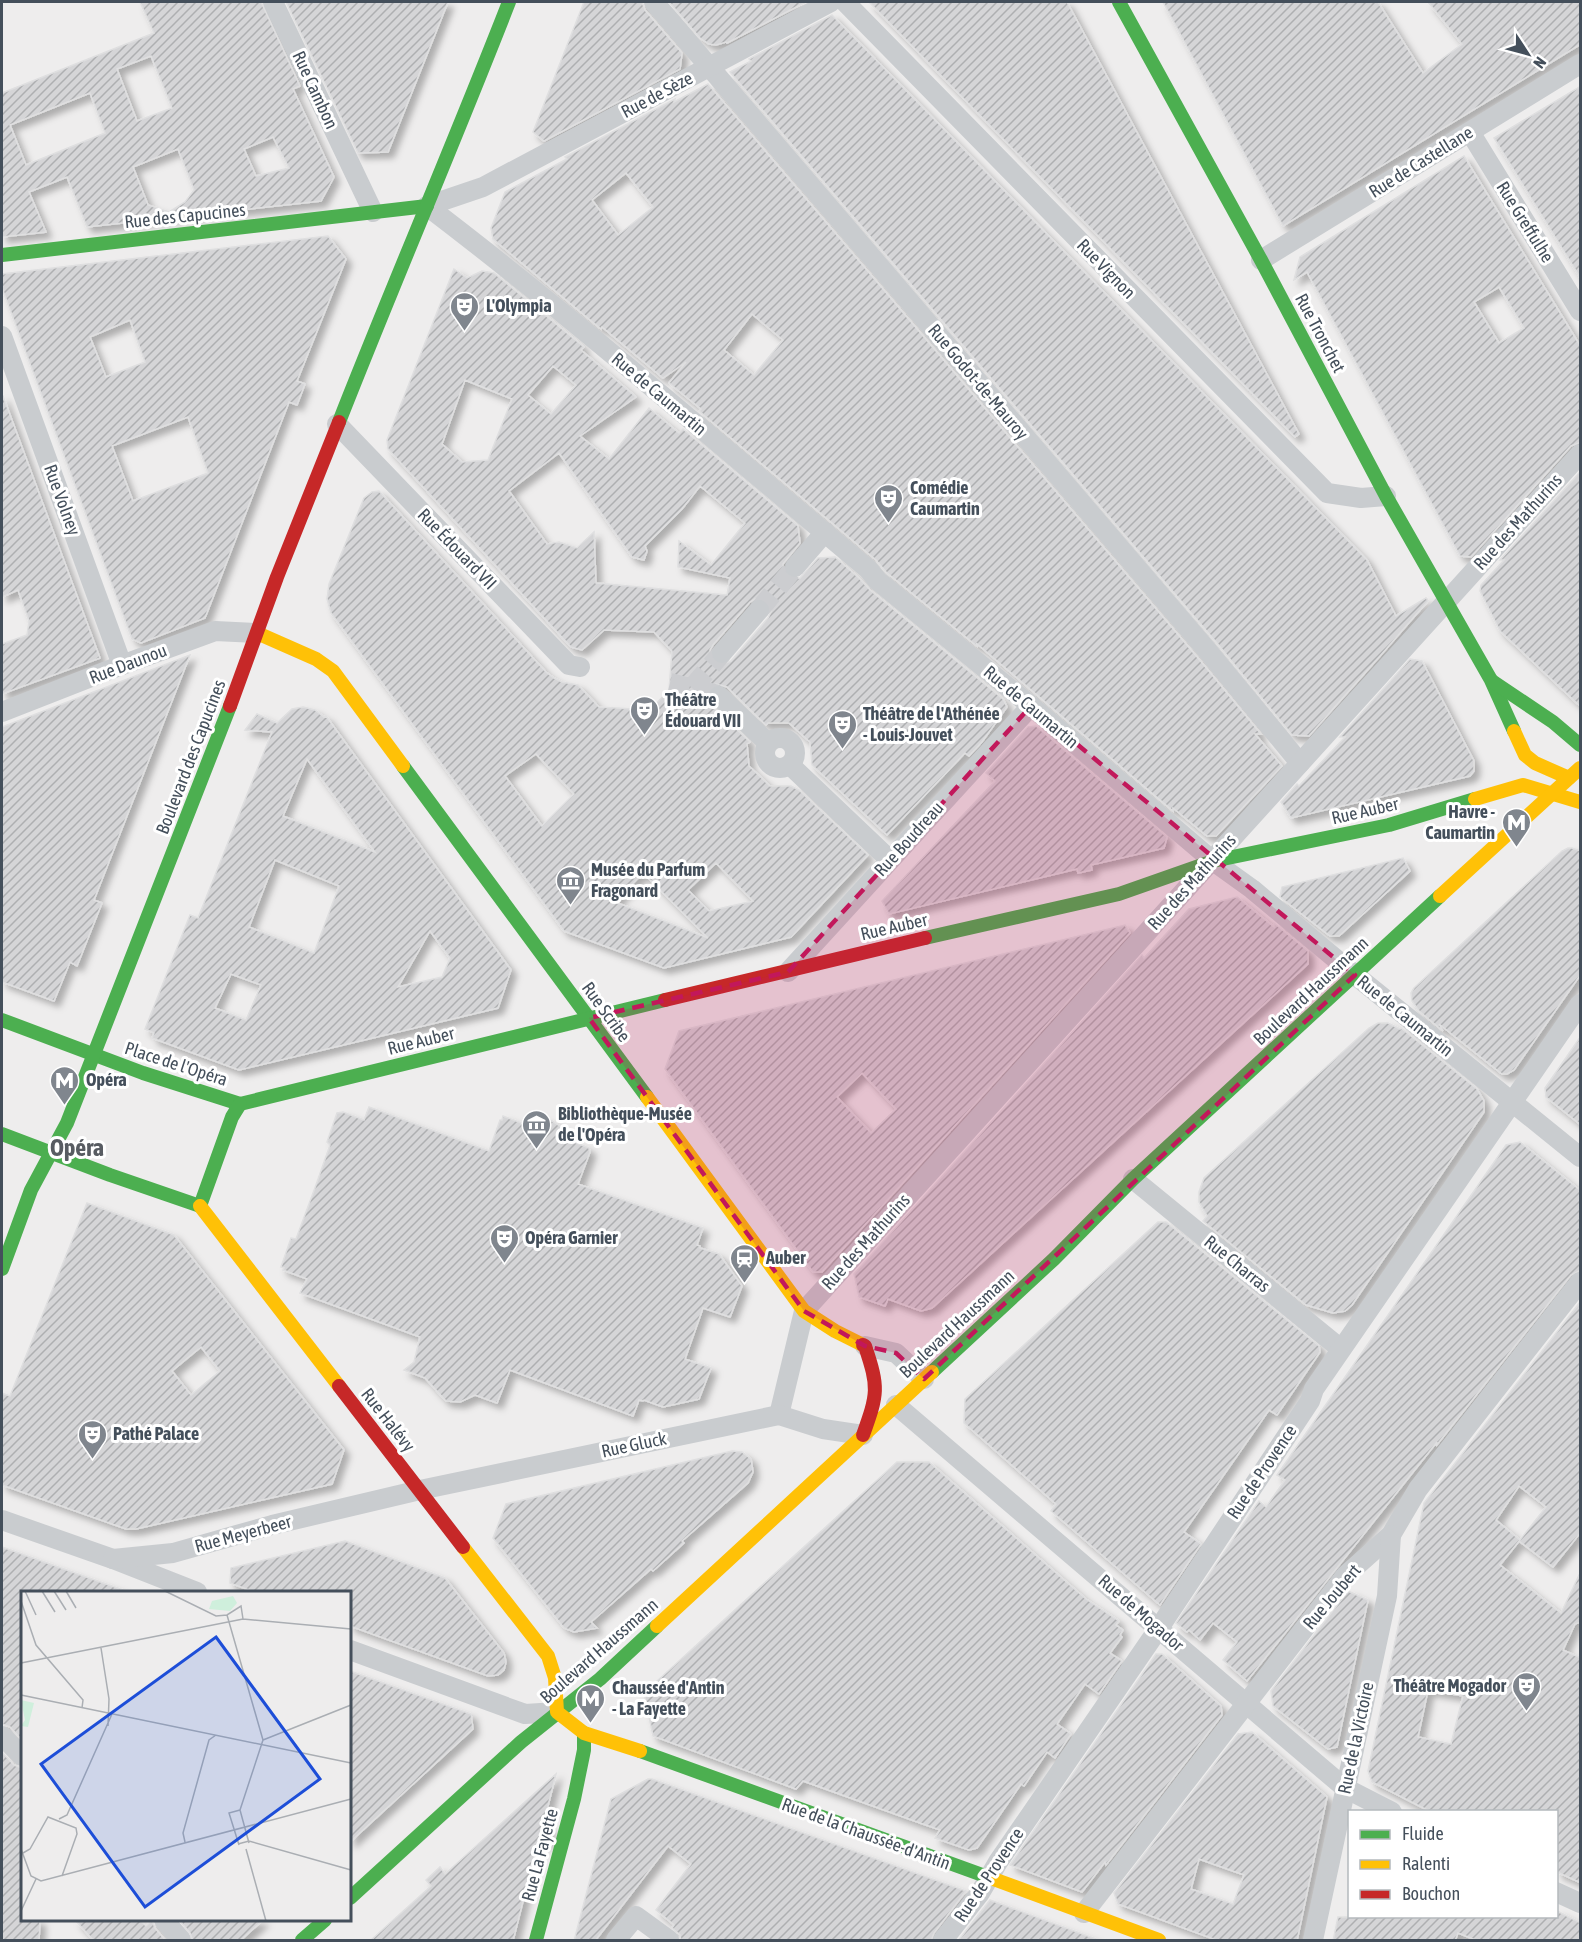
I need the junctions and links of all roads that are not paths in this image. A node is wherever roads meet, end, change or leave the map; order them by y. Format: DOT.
graph roads {
  1 [pos="273,2"];
  2 [pos="509,2"];
  3 [pos="654,2"];
  4 [pos="831,2"];
  5 [pos="845,2"];
  6 [pos="1119,2"];
  7 [pos="1581,64"];
  8 [pos="709,67"];
  9 [pos="1470,132"];
  10 [pos="427,206"];
  11 [pos="373,213"];
  12 [pos="2,255"];
  13 [pos="1261,260"];
  14 [pos="1581,311"];
  15 [pos="2,336"];
  16 [pos="337,424"];
  17 [pos="1581,454"];
  18 [pos="1386,496"];
  19 [pos="825,532"];
  20 [pos="795,567"];
  21 [pos="1447,602"];
  22 [pos="759,610"];
  23 [pos="257,633"];
  24 [pos="722,653"];
  25 [pos="123,665"];
  26 [pos="580,667"];
  27 [pos="1491,680"];
  28 [pos="719,696"];
  29 [pos="1031,706"];
  30 [pos="2,712"];
  31 [pos="1581,745"];
  32 [pos="1525,755"];
  33 [pos="1300,763"];
  34 [pos="1581,768"];
  35 [pos="1569,778"];
  36 [pos="1514,787"];
  37 [pos="1552,793"];
  38 [pos="1581,802"];
  39 [pos="890,860"];
  40 [pos="1213,861"];
  41 [pos="788,972"];
  42 [pos="1362,981"];
  43 [pos="1581,1005"];
  44 [pos="589,1018"];
  45 [pos="2,1020"];
  46 [pos="94,1056"];
  47 [pos="1513,1102"];
  48 [pos="240,1104"];
  49 [pos="2,1134"];
  50 [pos="51,1153"];
  51 [pos="1581,1157"];
  52 [pos="1141,1185"];
  53 [pos="200,1206"];
  54 [pos="2,1269"];
  55 [pos="1581,1282"];
  56 [pos="804,1311"];
  57 [pos="865,1346"];
  58 [pos="1341,1349"];
  59 [pos="924,1378"];
  60 [pos="896,1405"];
  61 [pos="779,1415"];
  62 [pos="863,1435"];
  63 [pos="420,1490"];
  64 [pos="2,1520"];
  65 [pos="1391,1535"];
  66 [pos="113,1559"];
  67 [pos="192,1591"];
  68 [pos="1159,1628"];
  69 [pos="351,1650"];
  70 [pos="1247,1704"];
  71 [pos="557,1712"];
  72 [pos="584,1733"];
  73 [pos="2,1736"];
  74 [pos="21,1755"];
  75 [pos="1345,1788"];
  76 [pos="1388,1810"];
  77 [pos="988,1878"];
  78 [pos="1558,1892"];
  79 [pos="351,1897"];
  80 [pos="1581,1903"];
  81 [pos="1084,1913"];
  82 [pos="165,1921"];
  83 [pos="324,1921"];
  84 [pos="181,1941"];
  85 [pos="302,1941"];
  86 [pos="536,1941"];
  87 [pos="616,1941"];
  88 [pos="669,1941"];
  89 [pos="943,1941"];
  90 [pos="1159,1941"];
  91 [pos="1313,1941"];
  1 -- 11 [label="street, Rue Cambon"];
  2 -- 10 [label="main road, Boulevard des Capucines"];
  3 -- 8 [label="street, Rue Godot-de-Mauroy"];
  4 -- 8 [label="street, Rue de Sèze"];
  5 -- 18 [label="street, Rue Vignon"];
  6 -- 13 [label="main road, Rue Tronchet"];
  7 -- 9 [label="street, Rue de Castellane"];
  8 -- 10 [label="street, Rue de Sèze"];
  8 -- 33 [label="street, Rue Godot-de-Mauroy"];
  9 -- 13 [label="street, Rue de Castellane"];
  9 -- 14 [label="street, Rue Greffulhe"];
  10 -- 11 [label="main road, Rue des Capucines"];
  10 -- 16 [label="main road, Boulevard des Capucines"];
  10 -- 19 [label="street, Rue de Caumartin"];
  11 -- 12 [label="main road, Rue des Capucines"];
  13 -- 18 [label="main road, Rue Tronchet"];
  15 -- 25 [label="street, Rue Volney"];
  16 -- 23 [label="main road, Boulevard des Capucines"];
  16 -- 26 [label="street, Rue Édouard VII"];
  17 -- 21 [label="street, Rue des Mathurins"];
  18 -- 21 [label="main road, Rue Tronchet"];
  19 -- 20 [label="street"];
  19 -- 29 [label="street, Rue de Caumartin"];
  21 -- 27 [label="main road, Rue Tronchet"];
  21 -- 33 [label="street, Rue des Mathurins"];
  22 -- 24 [label="street"];
  23 -- 25 [label="street, Rue Daunou"];
  23 -- 44 [label="main road, Rue Scribe"];
  23 -- 46 [label="main road, Boulevard des Capucines"];
  25 -- 30 [label="street, Rue Daunou"];
  27 -- 31 [label="main road, Rue Tronchet"];
  27 -- 32 [label="main road, Rue Tronchet"];
  28 -- 39 [label="street"];
  29 -- 39 [label="street, Rue Boudreau"];
  29 -- 40 [label="street, Rue de Caumartin"];
  32 -- 35 [label="main road"];
  32 -- 36 [label="main road"];
  33 -- 40 [label="street, Rue des Mathurins"];
  34 -- 35 [label="main road, Boulevard Haussmann"];
  35 -- 37 [label="main road, Boulevard Haussmann"];
  36 -- 37 [label="main road, Rue Auber"];
  36 -- 40 [label="main road, Rue Auber"];
  37 -- 38 [label="main road, Rue Auber"];
  37 -- 42 [label="main road, Boulevard Haussmann"];
  39 -- 41 [label="street, Rue Boudreau"];
  40 -- 41 [label="main road, Rue Auber"];
  40 -- 42 [label="street, Rue de Caumartin"];
  40 -- 56 [label="street, Rue des Mathurins"];
  41 -- 44 [label="main road, Rue Auber"];
  42 -- 47 [label="street, Rue de Caumartin"];
  42 -- 52 [label="main road, Boulevard Haussmann"];
  43 -- 47 [label="street, Rue de Provence"];
  44 -- 48 [label="main road, Rue Auber"];
  44 -- 56 [label="main road, Rue Scribe"];
  45 -- 46 [label="main road, Place de l'Opéra"];
  46 -- 48 [label="main road, Place de l'Opéra"];
  46 -- 50 [label="main road, Boulevard des Capucines"];
  47 -- 51 [label="street, Rue de Caumartin"];
  47 -- 58 [label="street, Rue de Provence"];
  48 -- 53 [label="main road, Place de l'Opéra"];
  49 -- 50 [label="main road"];
  50 -- 53 [label="main road"];
  50 -- 54 [label="main road, Boulevard des Capucines"];
  52 -- 58 [label="street, Rue Charras"];
  52 -- 59 [label="main road, Boulevard Haussmann"];
  53 -- 63 [label="main road, Rue Halévy"];
  55 -- 65 [label="street, Rue Joubert"];
  56 -- 57 [label="main road, Rue Scribe"];
  56 -- 61 [label="street"];
  57 -- 59 [label="street"];
  57 -- 62 [label="main road"];
  58 -- 68 [label="street, Rue de Provence"];
  59 -- 60 [label="main road, Boulevard Haussmann"];
  60 -- 62 [label="main road, Boulevard Haussmann"];
  60 -- 68 [label="street, Rue de Mogador"];
  61 -- 62 [label="street"];
  61 -- 63 [label="street, Rue Gluck"];
  62 -- 71 [label="main road, Boulevard Haussmann"];
  63 -- 66 [label="street, Rue Meyerbeer"];
  63 -- 71 [label="main road, Rue Halévy"];
  64 -- 66 [label="street"];
  65 -- 70 [label="street, Rue Joubert"];
  65 -- 75 [label="street, Rue de la Victoire"];
  66 -- 67 [label="street"];
  68 -- 70 [label="street, Rue de Mogador"];
  68 -- 77 [label="street, Rue de Provence"];
  69 -- 71 [label="street"];
  70 -- 75 [label="street, Rue de Mogador"];
  70 -- 81 [label="street, Rue Joubert"];
  71 -- 72 [label="main road"];
  71 -- 79 [label="main road, Boulevard Haussmann"];
  72 -- 77 [label="main road, Rue de la Chaussée-d'Antin"];
  72 -- 86 [label="main road, Rue La Fayette"];
  73 -- 74 [label="street"];
  75 -- 76 [label="street, Rue de Mogador"];
  75 -- 91 [label="street, Rue de la Victoire"];
  77 -- 81 [label="main road, Rue de la Chaussée-d'Antin"];
  77 -- 89 [label="street, Rue de Provence"];
  78 -- 80 [label="street"];
  81 -- 90 [label="main road, Rue de la Chaussée-d'Antin"];
  82 -- 84 [label="street"];
  83 -- 85 [label="main road"];
  87 -- 88 [label="street"];
}
